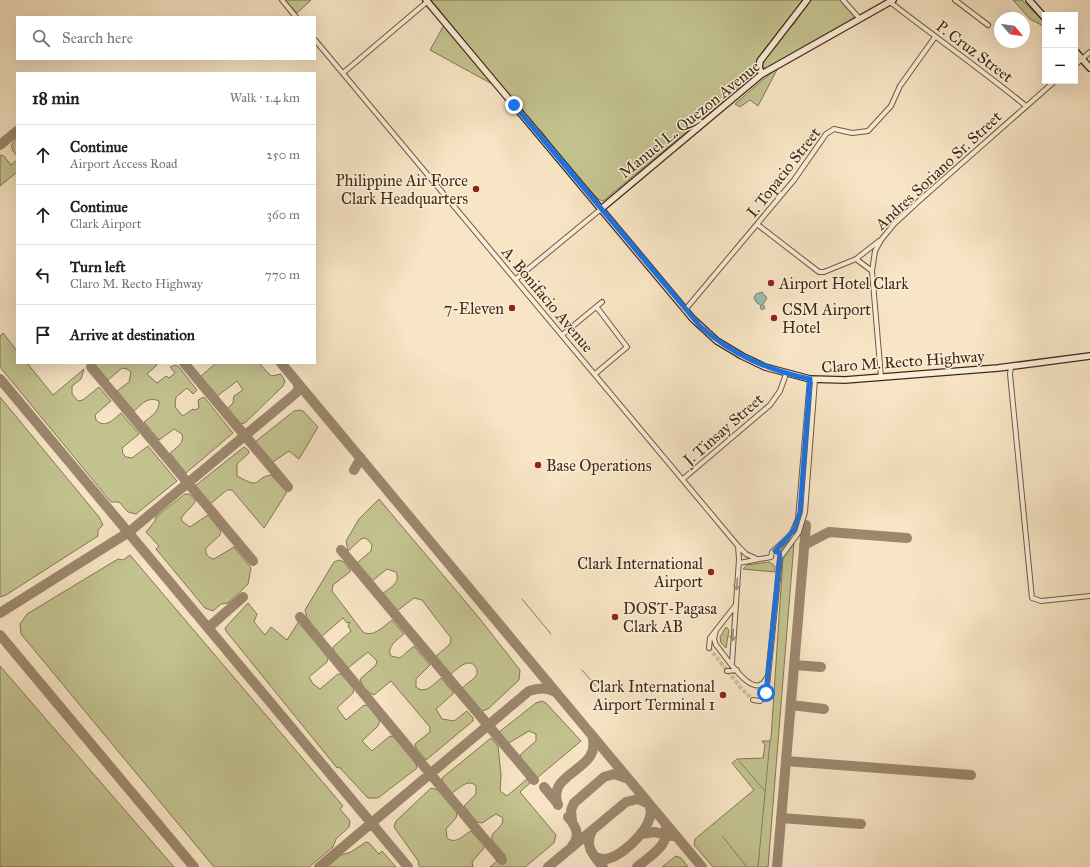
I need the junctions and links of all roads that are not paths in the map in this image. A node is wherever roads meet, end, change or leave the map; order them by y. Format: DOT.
graph roads {
  1 [pos="282,0"];
  2 [pos="428,0"];
  3 [pos="807,0"];
  4 [pos="843,0"];
  5 [pos="955,0"];
  6 [pos="1029,0"];
  7 [pos="891,1"];
  8 [pos="1042,15"];
  9 [pos="295,16"];
  10 [pos="860,19"];
  11 [pos="988,25"];
  12 [pos="935,37"];
  13 [pos="316,41"];
  14 [pos="1090,52"];
  15 [pos="1078,54"];
  16 [pos="1082,59"];
  17 [pos="1078,62"];
  18 [pos="1090,68"];
  19 [pos="343,73"];
  20 [pos="762,74"];
  21 [pos="1052,84"];
  22 [pos="1026,106"];
  23 [pos="601,209"];
  24 [pos="758,225"];
  25 [pos="880,240"];
  26 [pos="856,259"];
  27 [pos="872,271"];
  28 [pos="516,279"];
  29 [pos="602,302"];
  30 [pos="596,307"];
  31 [pos="685,310"];
  32 [pos="562,335"];
  33 [pos="1090,356"];
  34 [pos="1011,367"];
  35 [pos="595,374"];
  36 [pos="786,374"];
  37 [pos="881,377"];
  38 [pos="812,379"];
  39 [pos="803,463"];
  40 [pos="808,463"];
  41 [pos="683,479"];
  42 [pos="738,546"];
  43 [pos="775,551"];
  44 [pos="771,557"];
  45 [pos="780,557"];
  46 [pos="757,559"];
  47 [pos="738,563"];
  48 [pos="1090,596"];
  49 [pos="735,606"];
  50 [pos="716,630"];
  51 [pos="710,648"];
  52 [pos="732,664"];
  53 [pos="737,670"];
  54 [pos="727,671"];
  55 [pos="769,672"];
  56 [pos="753,700"];
  1 -- 9 [label="street"];
  2 -- 19 [label="street"];
  2 -- 23 [label="main road, Claro M. Recto Highway"];
  3 -- 20 [label="main road"];
  4 -- 10 [label="street"];
  5 -- 11 [label="street"];
  6 -- 8 [label="main road"];
  7 -- 10 [label="main road, Manuel L. Quezon Avenue"];
  7 -- 12 [label="street, P. Cruz Street"];
  10 -- 20 [label="main road, Manuel L. Quezon Avenue"];
  12 -- 22 [label="street, P. Cruz Street"];
  12 -- 24 [label="street, I. Topacio Street"];
  13 -- 19 [label="street, A. Bonifacio Avenue"];
  14 -- 16 [label="street"];
  15 -- 16 [label="main road"];
  16 -- 17 [label="street"];
  16 -- 18 [label="main road"];
  19 -- 28 [label="street, A. Bonifacio Avenue"];
  20 -- 23 [label="main road, Manuel L. Quezon Avenue"];
  21 -- 22 [label="street, Andres Soriano Sr. Street"];
  22 -- 25 [label="street, Andres Soriano Sr. Street"];
  23 -- 28 [label="street, Manuel L. Quezon Avenue"];
  23 -- 31 [label="main road, Claro M. Recto Highway"];
  24 -- 26 [label="street"];
  24 -- 31 [label="street, I. Topacio Street"];
  25 -- 26 [label="street"];
  25 -- 27 [label="street, Andres Soriano Sr. Street"];
  26 -- 27 [label="street"];
  27 -- 37 [label="street, Andres Soriano Sr. Street"];
  28 -- 32 [label="street, A. Bonifacio Avenue"];
  29 -- 30 [label="street"];
  30 -- 32 [label="street"];
  30 -- 35 [label="street"];
  31 -- 36 [label="main road, Claro M. Recto Highway"];
  32 -- 35 [label="street, A. Bonifacio Avenue"];
  33 -- 34 [label="main road, Claro M. Recto Highway"];
  34 -- 37 [label="main road, Claro M. Recto Highway"];
  34 -- 48 [label="street"];
  35 -- 41 [label="street, A. Bonifacio Avenue"];
  36 -- 38 [label="main road, Claro M. Recto Highway"];
  36 -- 41 [label="street, J. Tinsay Street"];
  37 -- 38 [label="main road, Claro M. Recto Highway"];
  38 -- 39 [label="street"];
  38 -- 40 [label="street"];
  39 -- 40 [label="street"];
  39 -- 43 [label="street"];
  40 -- 45 [label="street"];
  41 -- 42 [label="street, A. Bonifacio Avenue"];
  42 -- 46 [label="street, A. Bonifacio Avenue"];
  42 -- 47 [label="street"];
  43 -- 44 [label="street"];
  43 -- 45 [label="street"];
  44 -- 45 [label="street"];
  44 -- 46 [label="street"];
  45 -- 55 [label="street"];
  46 -- 47 [label="street"];
  47 -- 49 [label="street, one-way"];
  49 -- 50 [label="street"];
  49 -- 52 [label="street, one-way"];
  50 -- 51 [label="street"];
  50 -- 52 [label="street"];
  52 -- 53 [label="street"];
  53 -- 54 [label="street"];
  53 -- 55 [label="street"];
  55 -- 56 [label="street"];
}
